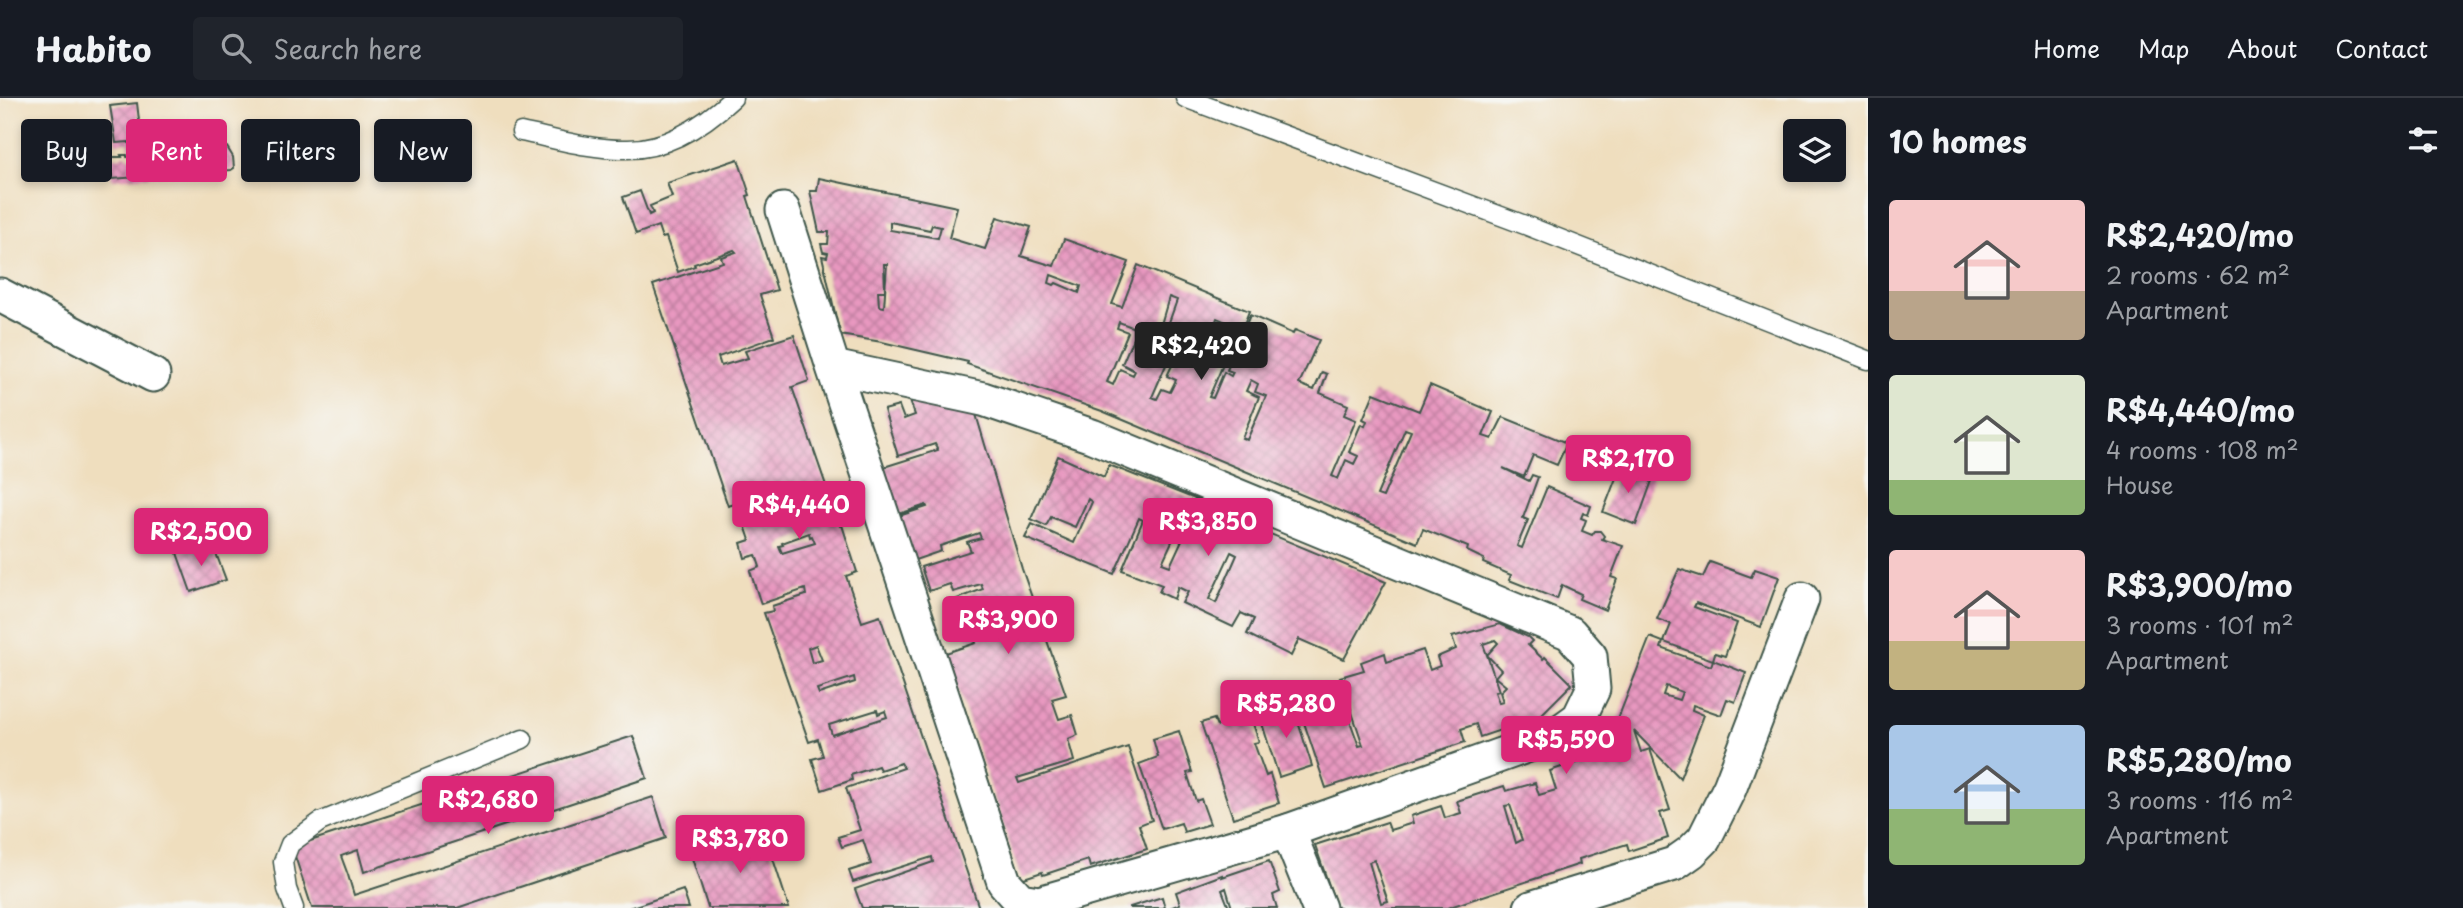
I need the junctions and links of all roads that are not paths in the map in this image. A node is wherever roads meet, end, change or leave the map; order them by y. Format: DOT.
graph roads {
  1 [pos="733,98"];
  2 [pos="1185,98"];
  3 [pos="521,132"];
  4 [pos="783,210"];
  5 [pos="0,295"];
  6 [pos="1868,360"];
  7 [pos="833,368"];
  8 [pos="153,375"];
  9 [pos="1802,599"];
  10 [pos="523,739"];
  11 [pos="1288,831"];
  12 [pos="294,908"];
  13 [pos="1319,908"];
  14 [pos="1531,908"];
  1 -- 3 [label="lane"];
  2 -- 6 [label="lane"];
  4 -- 7 [label="street"];
  5 -- 8 [label="street"];
  7 -- 11 [label="street"];
  7 -- 11 [label="street"];
  9 -- 14 [label="street"];
  10 -- 12 [label="lane"];
  11 -- 13 [label="street"];
}
